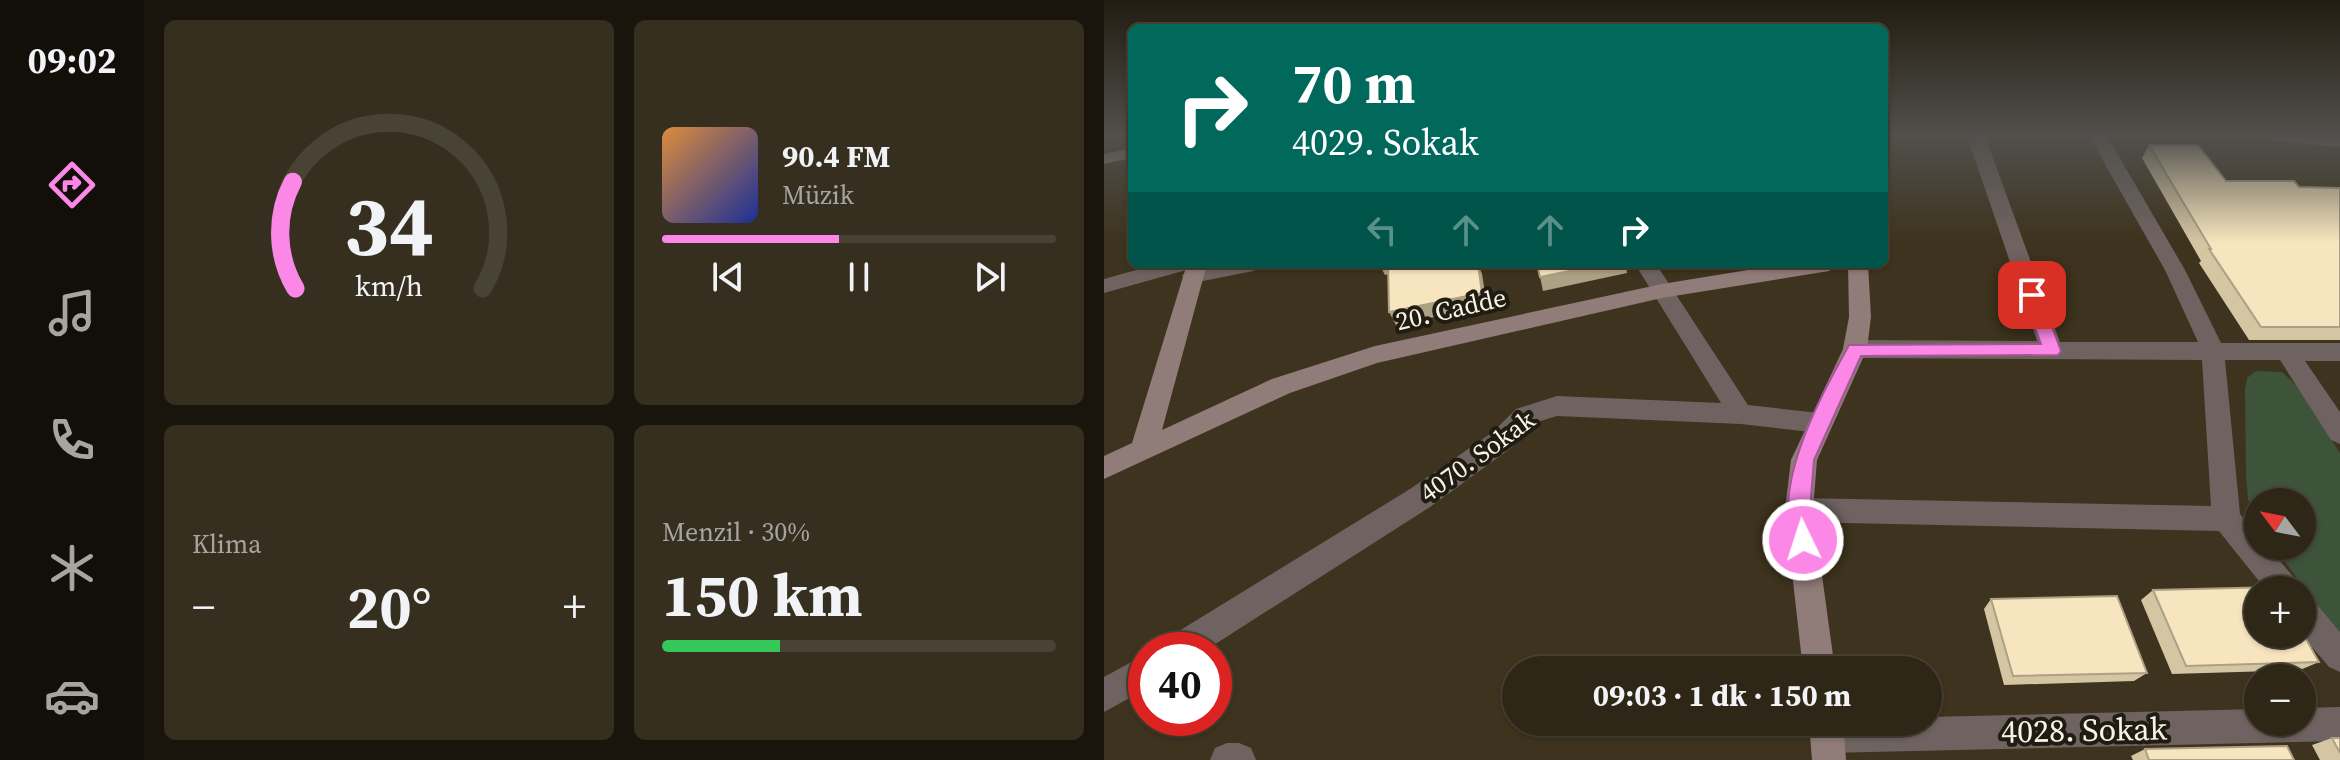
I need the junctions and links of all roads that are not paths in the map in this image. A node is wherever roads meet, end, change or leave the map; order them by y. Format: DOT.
graph roads {
  1 [pos="1989,171"];
  2 [pos="2118,171"];
  3 [pos="1191,268"];
  4 [pos="1648,268"];
  5 [pos="1804,268"];
  6 [pos="1858,268"];
  7 [pos="1104,286"];
  8 [pos="1662,291"];
  9 [pos="1855,349"];
  10 [pos="2052,351"];
  11 [pos="2213,351"];
  12 [pos="2287,352"];
  13 [pos="2340,352"];
  14 [pos="1741,414"];
  15 [pos="1819,423"];
  16 [pos="2340,433"];
  17 [pos="1143,450"];
  18 [pos="1104,468"];
  19 [pos="1799,510"];
  20 [pos="2226,519"];
  21 [pos="2273,576"];
  22 [pos="2316,628"];
  23 [pos="1206,632"];
  24 [pos="1817,656"];
  25 [pos="2340,656"];
  26 [pos="1128,681"];
  27 [pos="1104,696"];
  28 [pos="2340,724"];
  29 [pos="1828,739"];
  30 [pos="1227,760"];
  31 [pos="1239,760"];
  1 -- 10 [label="street"];
  2 -- 11 [label="street"];
  3 -- 7 [label="street"];
  3 -- 17 [label="street"];
  4 -- 8 [label="street"];
  5 -- 8 [label="street, 20. Cadde"];
  6 -- 9 [label="street"];
  8 -- 14 [label="street"];
  8 -- 17 [label="street, 20. Cadde"];
  9 -- 10 [label="street"];
  9 -- 15 [label="street"];
  10 -- 11 [label="street"];
  11 -- 12 [label="street"];
  11 -- 20 [label="street"];
  12 -- 13 [label="street"];
  12 -- 16 [label="street"];
  14 -- 15 [label="street, 4070. Sokak"];
  14 -- 23 [label="street, 4070. Sokak"];
  15 -- 19 [label="street"];
  17 -- 18 [label="street, 20. Cadde"];
  19 -- 20 [label="street"];
  19 -- 24 [label="street"];
  20 -- 21 [label="street"];
  22 -- 25 [label="street"];
  26 -- 27 [label="street"];
  28 -- 29 [label="street, 4028. Sokak"];
  30 -- 31 [label="street"];
}
